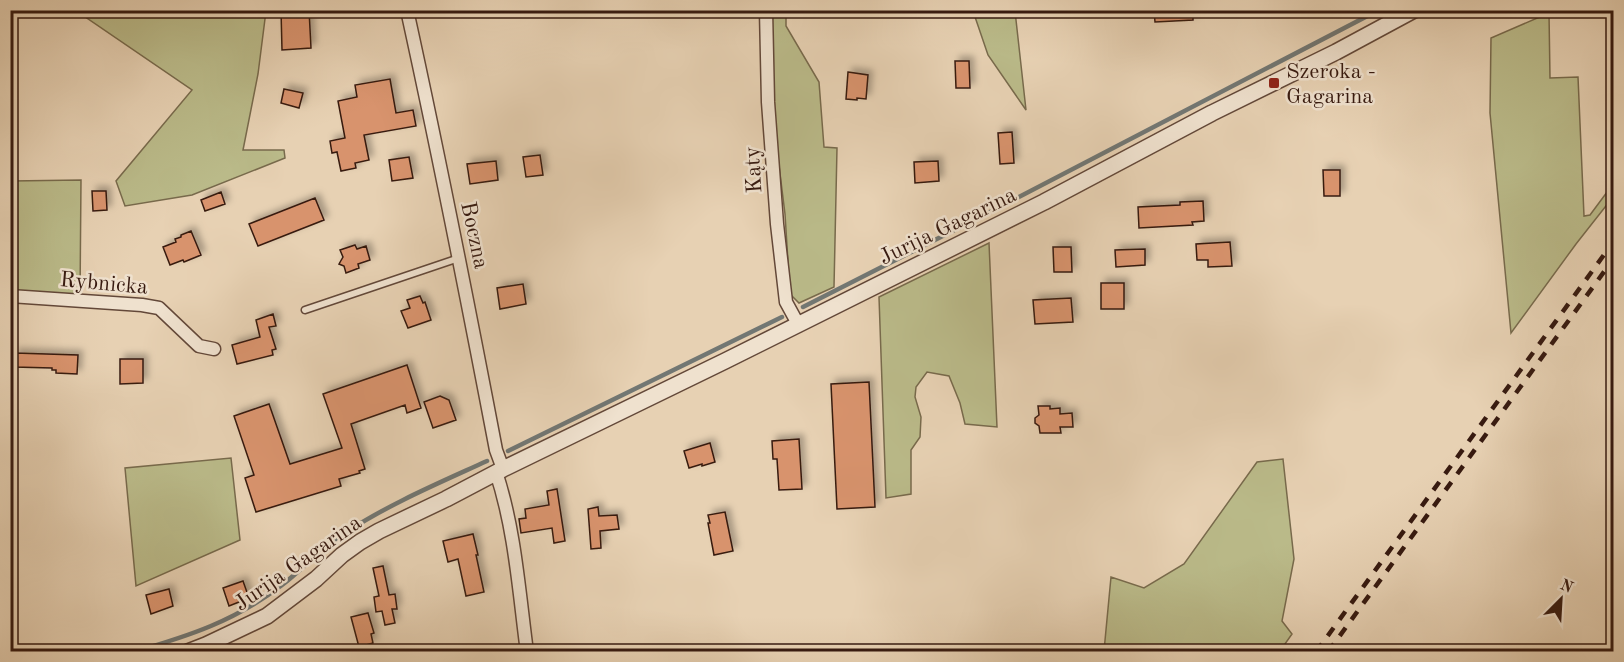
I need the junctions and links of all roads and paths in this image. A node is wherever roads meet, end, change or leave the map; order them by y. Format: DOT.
graph roads {
  1 [pos="407,10"];
  2 [pos="765,10"];
  3 [pos="1414,10"];
  4 [pos="459,258"];
  5 [pos="10,296"];
  6 [pos="305,310"];
  7 [pos="798,324"];
  8 [pos="214,349"];
  9 [pos="499,471"];
  10 [pos="188,651"];
  11 [pos="527,651"];
  1 -- 4 [label="street, Boczna"];
  2 -- 7 [label="street, Kąty"];
  3 -- 7 [label="street, Jurija Gagarina"];
  4 -- 6 [label="lane"];
  4 -- 9 [label="street, Boczna"];
  5 -- 8 [label="street, Rybnicka"];
  7 -- 9 [label="street, Jurija Gagarina"];
  9 -- 10 [label="street, Jurija Gagarina"];
  9 -- 11 [label="street"];
}
